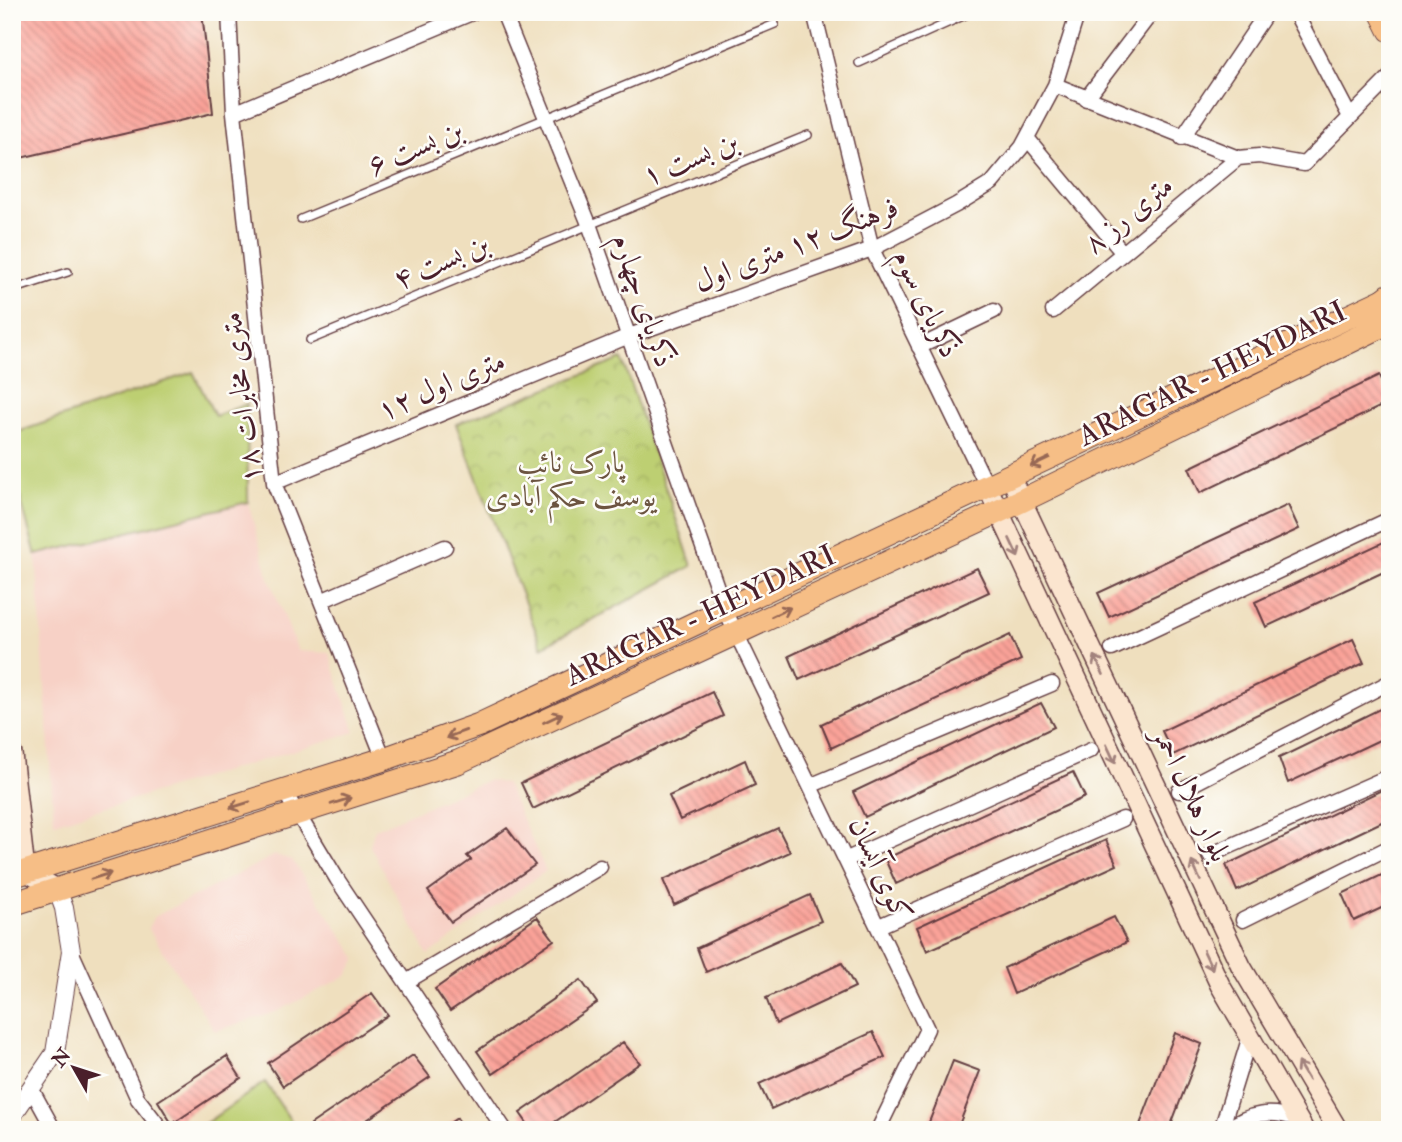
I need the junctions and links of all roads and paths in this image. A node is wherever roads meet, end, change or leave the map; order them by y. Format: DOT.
graph roads {
  1 [pos="229,12"];
  2 [pos="474,12"];
  3 [pos="503,12"];
  4 [pos="814,12"];
  5 [pos="972,12"];
  6 [pos="1078,12"];
  7 [pos="1152,12"];
  8 [pos="1267,12"];
  9 [pos="1295,12"];
  10 [pos="1381,12"];
  11 [pos="775,24"];
  12 [pos="1390,30"];
  13 [pos="859,63"];
  14 [pos="1390,77"];
  15 [pos="1055,85"];
  16 [pos="1086,99"];
  17 [pos="234,113"];
  18 [pos="1349,115"];
  19 [pos="545,116"];
  20 [pos="808,135"];
  21 [pos="1027,138"];
  22 [pos="1182,138"];
  23 [pos="1238,158"];
  24 [pos="301,219"];
  25 [pos="589,224"];
  26 [pos="872,249"];
  27 [pos="1122,252"];
  28 [pos="68,272"];
  29 [pos="12,290"];
  30 [pos="1388,297"];
  31 [pos="994,311"];
  32 [pos="1052,311"];
  33 [pos="1390,322"];
  34 [pos="629,336"];
  35 [pos="310,340"];
  36 [pos="919,347"];
  37 [pos="1010,476"];
  38 [pos="274,483"];
  39 [pos="987,486"];
  40 [pos="1021,501"];
  41 [pos="997,512"];
  42 [pos="1390,519"];
  43 [pos="444,547"];
  44 [pos="321,601"];
  45 [pos="725,610"];
  46 [pos="736,633"];
  47 [pos="1112,649"];
  48 [pos="1390,682"];
  49 [pos="1052,684"];
  50 [pos="1091,750"];
  51 [pos="12,754"];
  52 [pos="384,759"];
  53 [pos="1390,776"];
  54 [pos="812,785"];
  55 [pos="284,791"];
  56 [pos="1179,791"];
  57 [pos="297,816"];
  58 [pos="1123,819"];
  59 [pos="1390,847"];
  60 [pos="1210,855"];
  61 [pos="847,859"];
  62 [pos="600,867"];
  63 [pos="19,873"];
  64 [pos="57,889"];
  65 [pos="12,904"];
  66 [pos="1243,920"];
  67 [pos="879,926"];
  68 [pos="71,951"];
  69 [pos="406,982"];
  70 [pos="1281,1035"];
  71 [pos="1253,1042"];
  72 [pos="32,1090"];
  73 [pos="1323,1104"];
  74 [pos="12,1116"];
  75 [pos="1301,1124"];
  76 [pos="54,1130"];
  77 [pos="162,1130"];
  78 [pos="505,1130"];
  79 [pos="878,1130"];
  80 [pos="1221,1130"];
  81 [pos="1226,1130"];
  82 [pos="1338,1130"];
  1 -- 17 [label="street, ۱۸ متری مخابرات"];
  2 -- 17 [label="street"];
  3 -- 19 [label="street, ذکریای چهارم"];
  4 -- 26 [label="street, ذکریای سوم"];
  5 -- 13 [label="lane"];
  6 -- 15 [label="street, فرهنگ ۱۲ متری اول"];
  7 -- 16 [label="street"];
  8 -- 22 [label="street"];
  9 -- 18 [label="street"];
  10 -- 12 [label="main road"];
  11 -- 19 [label="lane, بن بست ۶"];
  14 -- 18 [label="street"];
  15 -- 16 [label="street"];
  15 -- 21 [label="street, فرهنگ ۱۲ متری اول"];
  16 -- 22 [label="street"];
  17 -- 38 [label="street, ۱۸ متری مخابرات"];
  18 -- 23 [label="street"];
  19 -- 24 [label="lane, بن بست ۶"];
  19 -- 25 [label="street, ذکریای چهارم"];
  20 -- 25 [label="lane, بن بست ۱"];
  21 -- 26 [label="street, فرهنگ ۱۲ متری اول"];
  21 -- 27 [label="street"];
  22 -- 23 [label="street"];
  23 -- 27 [label="street, ۸ متری رز"];
  25 -- 34 [label="street, ذکریای چهارم"];
  25 -- 35 [label="lane, بن بست ۴"];
  26 -- 34 [label="street, فرهنگ ۱۲ متری اول"];
  26 -- 36 [label="street, ذکریای سوم"];
  27 -- 32 [label="street, ۸ متری رز"];
  28 -- 29 [label="lane"];
  30 -- 37 [label="main road, ARAGAR - HEYDARI, one-way"];
  31 -- 36 [label="street"];
  33 -- 40 [label="main road, ARAGAR - HEYDARI"];
  34 -- 38 [label="street, ۱۲ متری اول"];
  34 -- 45 [label="street, ذکریای چهارم"];
  36 -- 39 [label="street, ذکریای سوم"];
  37 -- 39 [label="main road, ARAGAR - HEYDARI"];
  37 -- 40 [label="main road, بلوار هلال احمر"];
  38 -- 44 [label="street, ۱۸ متری مخابرات"];
  39 -- 41 [label="main road, بلوار هلال احمر"];
  39 -- 45 [label="main road, ARAGAR - HEYDARI"];
  40 -- 41 [label="main road, ARAGAR - HEYDARI"];
  70 -- 40 [label="main road, بلوار هلال احمر, one-way"];
  46 -- 41 [label="main road, ARAGAR - HEYDARI, one-way"];
  41 -- 71 [label="main road, بلوار هلال احمر, one-way"];
  42 -- 47 [label="street"];
  43 -- 44 [label="street"];
  44 -- 52 [label="street, ۱۸ متری مخابرات"];
  45 -- 46 [label="street, ذکریای چهارم"];
  45 -- 52 [label="main road, ARAGAR - HEYDARI, one-way"];
  46 -- 54 [label="street, کوی آیسان"];
  57 -- 46 [label="main road, ARAGAR - HEYDARI, one-way"];
  48 -- 56 [label="street"];
  49 -- 54 [label="street"];
  50 -- 61 [label="street"];
  51 -- 63 [label="main road"];
  52 -- 55 [label="main road, ARAGAR - HEYDARI"];
  53 -- 60 [label="street"];
  54 -- 61 [label="street, کوی آیسان"];
  55 -- 57 [label="street"];
  55 -- 63 [label="main road, ARAGAR - HEYDARI, one-way"];
  64 -- 57 [label="main road, ARAGAR - HEYDARI, one-way"];
  57 -- 69 [label="street"];
  58 -- 67 [label="street"];
  59 -- 66 [label="street"];
  61 -- 67 [label="street, کوی آیسان"];
  62 -- 69 [label="street"];
  63 -- 64 [label="main road"];
  64 -- 65 [label="main road, ARAGAR - HEYDARI"];
  64 -- 68 [label="street"];
  67 -- 79 [label="street, کوی آیسان"];
  68 -- 72 [label="street"];
  68 -- 77 [label="street"];
  69 -- 78 [label="street"];
  70 -- 71 [label="main road"];
  73 -- 70 [label="main road, بلوار هلال احمر, one-way"];
  71 -- 75 [label="main road, بلوار هلال احمر"];
  71 -- 80 [label="street"];
  72 -- 74 [label="street"];
  72 -- 76 [label="street"];
  73 -- 75 [label="main road"];
  73 -- 82 [label="main road, بلوار هلال احمر"];
  75 -- 81 [label="street"];
}
